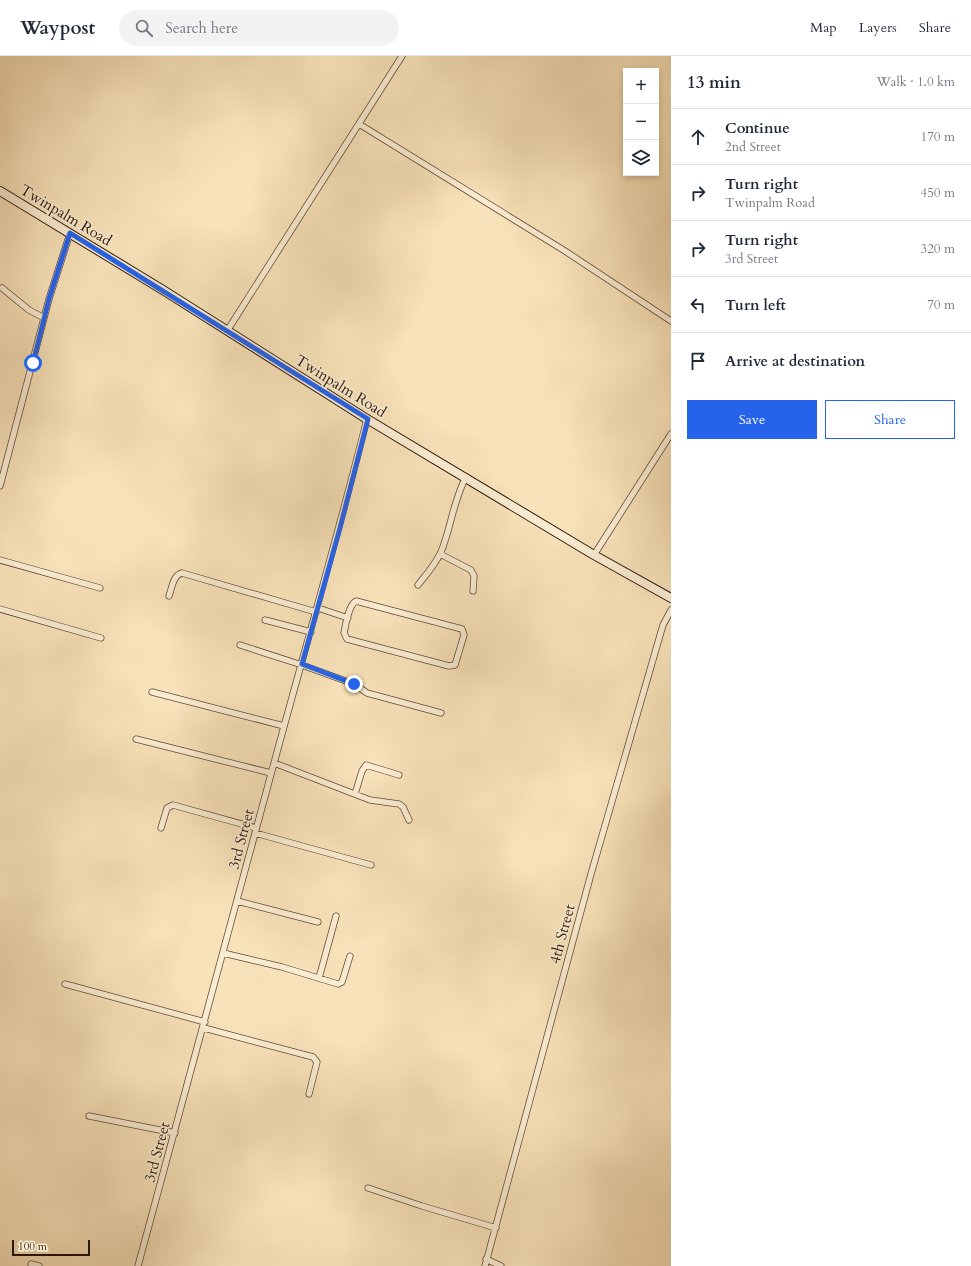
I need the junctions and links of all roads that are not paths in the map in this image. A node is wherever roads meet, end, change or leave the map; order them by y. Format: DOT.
graph roads {
  1 [pos="399,57"];
  2 [pos="359,124"];
  3 [pos="0,191"];
  4 [pos="70,233"];
  5 [pos="2,288"];
  6 [pos="44,318"];
  7 [pos="671,321"];
  8 [pos="227,331"];
  9 [pos="368,419"];
  10 [pos="671,434"];
  11 [pos="466,477"];
  12 [pos="0,486"];
  13 [pos="440,554"];
  14 [pos="594,555"];
  15 [pos="0,560"];
  16 [pos="418,585"];
  17 [pos="100,588"];
  18 [pos="473,591"];
  19 [pos="169,596"];
  20 [pos="671,598"];
  21 [pos="0,609"];
  22 [pos="317,610"];
  23 [pos="671,610"];
  24 [pos="348,618"];
  25 [pos="265,620"];
  26 [pos="311,632"];
  27 [pos="101,638"];
  28 [pos="240,645"];
  29 [pos="302,664"];
  30 [pos="152,692"];
  31 [pos="441,713"];
  32 [pos="284,726"];
  33 [pos="136,739"];
  34 [pos="274,763"];
  35 [pos="271,773"];
  36 [pos="399,775"];
  37 [pos="356,794"];
  38 [pos="409,820"];
  39 [pos="161,828"];
  40 [pos="255,831"];
  41 [pos="371,865"];
  42 [pos="237,901"];
  43 [pos="336,916"];
  44 [pos="318,922"];
  45 [pos="223,953"];
  46 [pos="350,956"];
  47 [pos="319,978"];
  48 [pos="65,984"];
  49 [pos="204,1025"];
  50 [pos="309,1094"];
  51 [pos="89,1116"];
  52 [pos="175,1133"];
  53 [pos="368,1188"];
  54 [pos="496,1228"];
  55 [pos="486,1259"];
  56 [pos="31,1264"];
  57 [pos="39,1266"];
  58 [pos="138,1266"];
  59 [pos="485,1266"];
  60 [pos="501,1266"];
  1 -- 2 [label="street"];
  2 -- 7 [label="street"];
  2 -- 8 [label="street"];
  3 -- 4 [label="main road, Twinpalm Road"];
  4 -- 6 [label="street"];
  4 -- 8 [label="main road, Twinpalm Road"];
  5 -- 6 [label="street"];
  6 -- 12 [label="street"];
  8 -- 9 [label="main road, Twinpalm Road"];
  9 -- 11 [label="main road, Twinpalm Road"];
  9 -- 22 [label="street, 3rd Street"];
  10 -- 14 [label="street"];
  11 -- 13 [label="street"];
  11 -- 14 [label="main road, Twinpalm Road"];
  13 -- 16 [label="street"];
  13 -- 18 [label="street"];
  14 -- 20 [label="main road, Twinpalm Road"];
  15 -- 17 [label="street"];
  19 -- 22 [label="street"];
  21 -- 27 [label="street"];
  22 -- 24 [label="street"];
  22 -- 26 [label="street, 3rd Street"];
  23 -- 54 [label="street, 4th Street"];
  24 -- 24 [label="street"];
  25 -- 26 [label="street"];
  26 -- 29 [label="street, 3rd Street"];
  28 -- 29 [label="street"];
  29 -- 31 [label="street"];
  29 -- 32 [label="street, 3rd Street"];
  30 -- 32 [label="street"];
  32 -- 34 [label="street, 3rd Street"];
  33 -- 35 [label="street"];
  34 -- 35 [label="street, 3rd Street"];
  34 -- 37 [label="street"];
  35 -- 40 [label="street, 3rd Street"];
  36 -- 37 [label="street"];
  37 -- 38 [label="street"];
  39 -- 40 [label="street"];
  40 -- 41 [label="street"];
  40 -- 42 [label="street, 3rd Street"];
  42 -- 44 [label="street"];
  42 -- 45 [label="street, 3rd Street"];
  43 -- 47 [label="street"];
  45 -- 47 [label="street"];
  45 -- 49 [label="street, 3rd Street"];
  46 -- 47 [label="street"];
  48 -- 49 [label="street"];
  49 -- 50 [label="street"];
  49 -- 52 [label="street, 3rd Street"];
  51 -- 52 [label="street"];
  52 -- 58 [label="street, 3rd Street"];
  53 -- 54 [label="street"];
  54 -- 55 [label="street, 4th Street"];
  55 -- 59 [label="street, 4th Street"];
  55 -- 60 [label="street"];
  56 -- 57 [label="street"];
}
